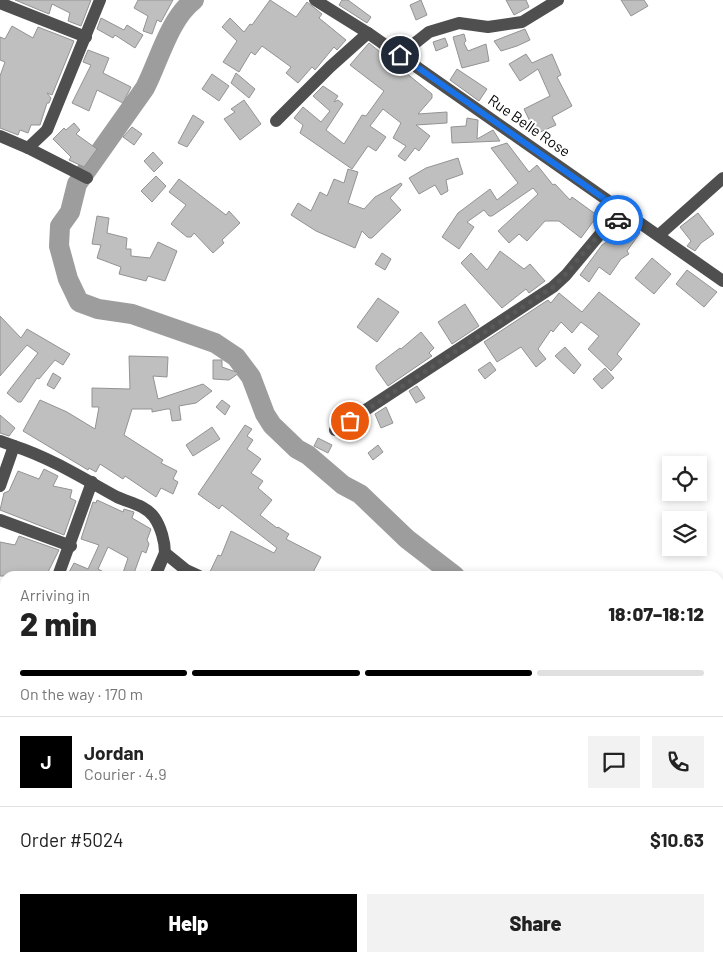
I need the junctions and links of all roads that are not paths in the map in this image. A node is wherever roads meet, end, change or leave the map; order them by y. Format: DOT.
graph roads {
  1 [pos="100,0"];
  2 [pos="315,0"];
  3 [pos="558,0"];
  4 [pos="0,3"];
  5 [pos="368,33"];
  6 [pos="86,37"];
  7 [pos="400,55"];
  8 [pos="276,120"];
  9 [pos="0,136"];
  10 [pos="28,148"];
  11 [pos="83,175"];
  12 [pos="723,178"];
  13 [pos="626,214"];
  14 [pos="659,235"];
  15 [pos="723,282"];
  16 [pos="335,430"];
  17 [pos="0,441"];
  18 [pos="14,446"];
  19 [pos="92,482"];
  20 [pos="0,486"];
  21 [pos="0,520"];
  22 [pos="71,546"];
  23 [pos="164,553"];
  24 [pos="60,571"];
  25 [pos="157,571"];
  26 [pos="188,571"];
  1 -- 6 [label="street"];
  2 -- 5 [label="street, Rue Belle Rose"];
  3 -- 7 [label="street"];
  4 -- 6 [label="street"];
  5 -- 7 [label="street, Rue Belle Rose"];
  5 -- 8 [label="street"];
  6 -- 10 [label="street"];
  7 -- 13 [label="street, Rue Belle Rose"];
  9 -- 10 [label="street"];
  10 -- 11 [label="street"];
  12 -- 14 [label="street"];
  13 -- 14 [label="street, Rue Belle Rose"];
  13 -- 16 [label="street"];
  14 -- 15 [label="street, Rue Belle Rose"];
  17 -- 18 [label="street"];
  18 -- 19 [label="street"];
  18 -- 20 [label="street"];
  19 -- 22 [label="street"];
  19 -- 23 [label="street"];
  21 -- 22 [label="street"];
  22 -- 24 [label="street"];
  23 -- 25 [label="street"];
  23 -- 26 [label="street"];
}
